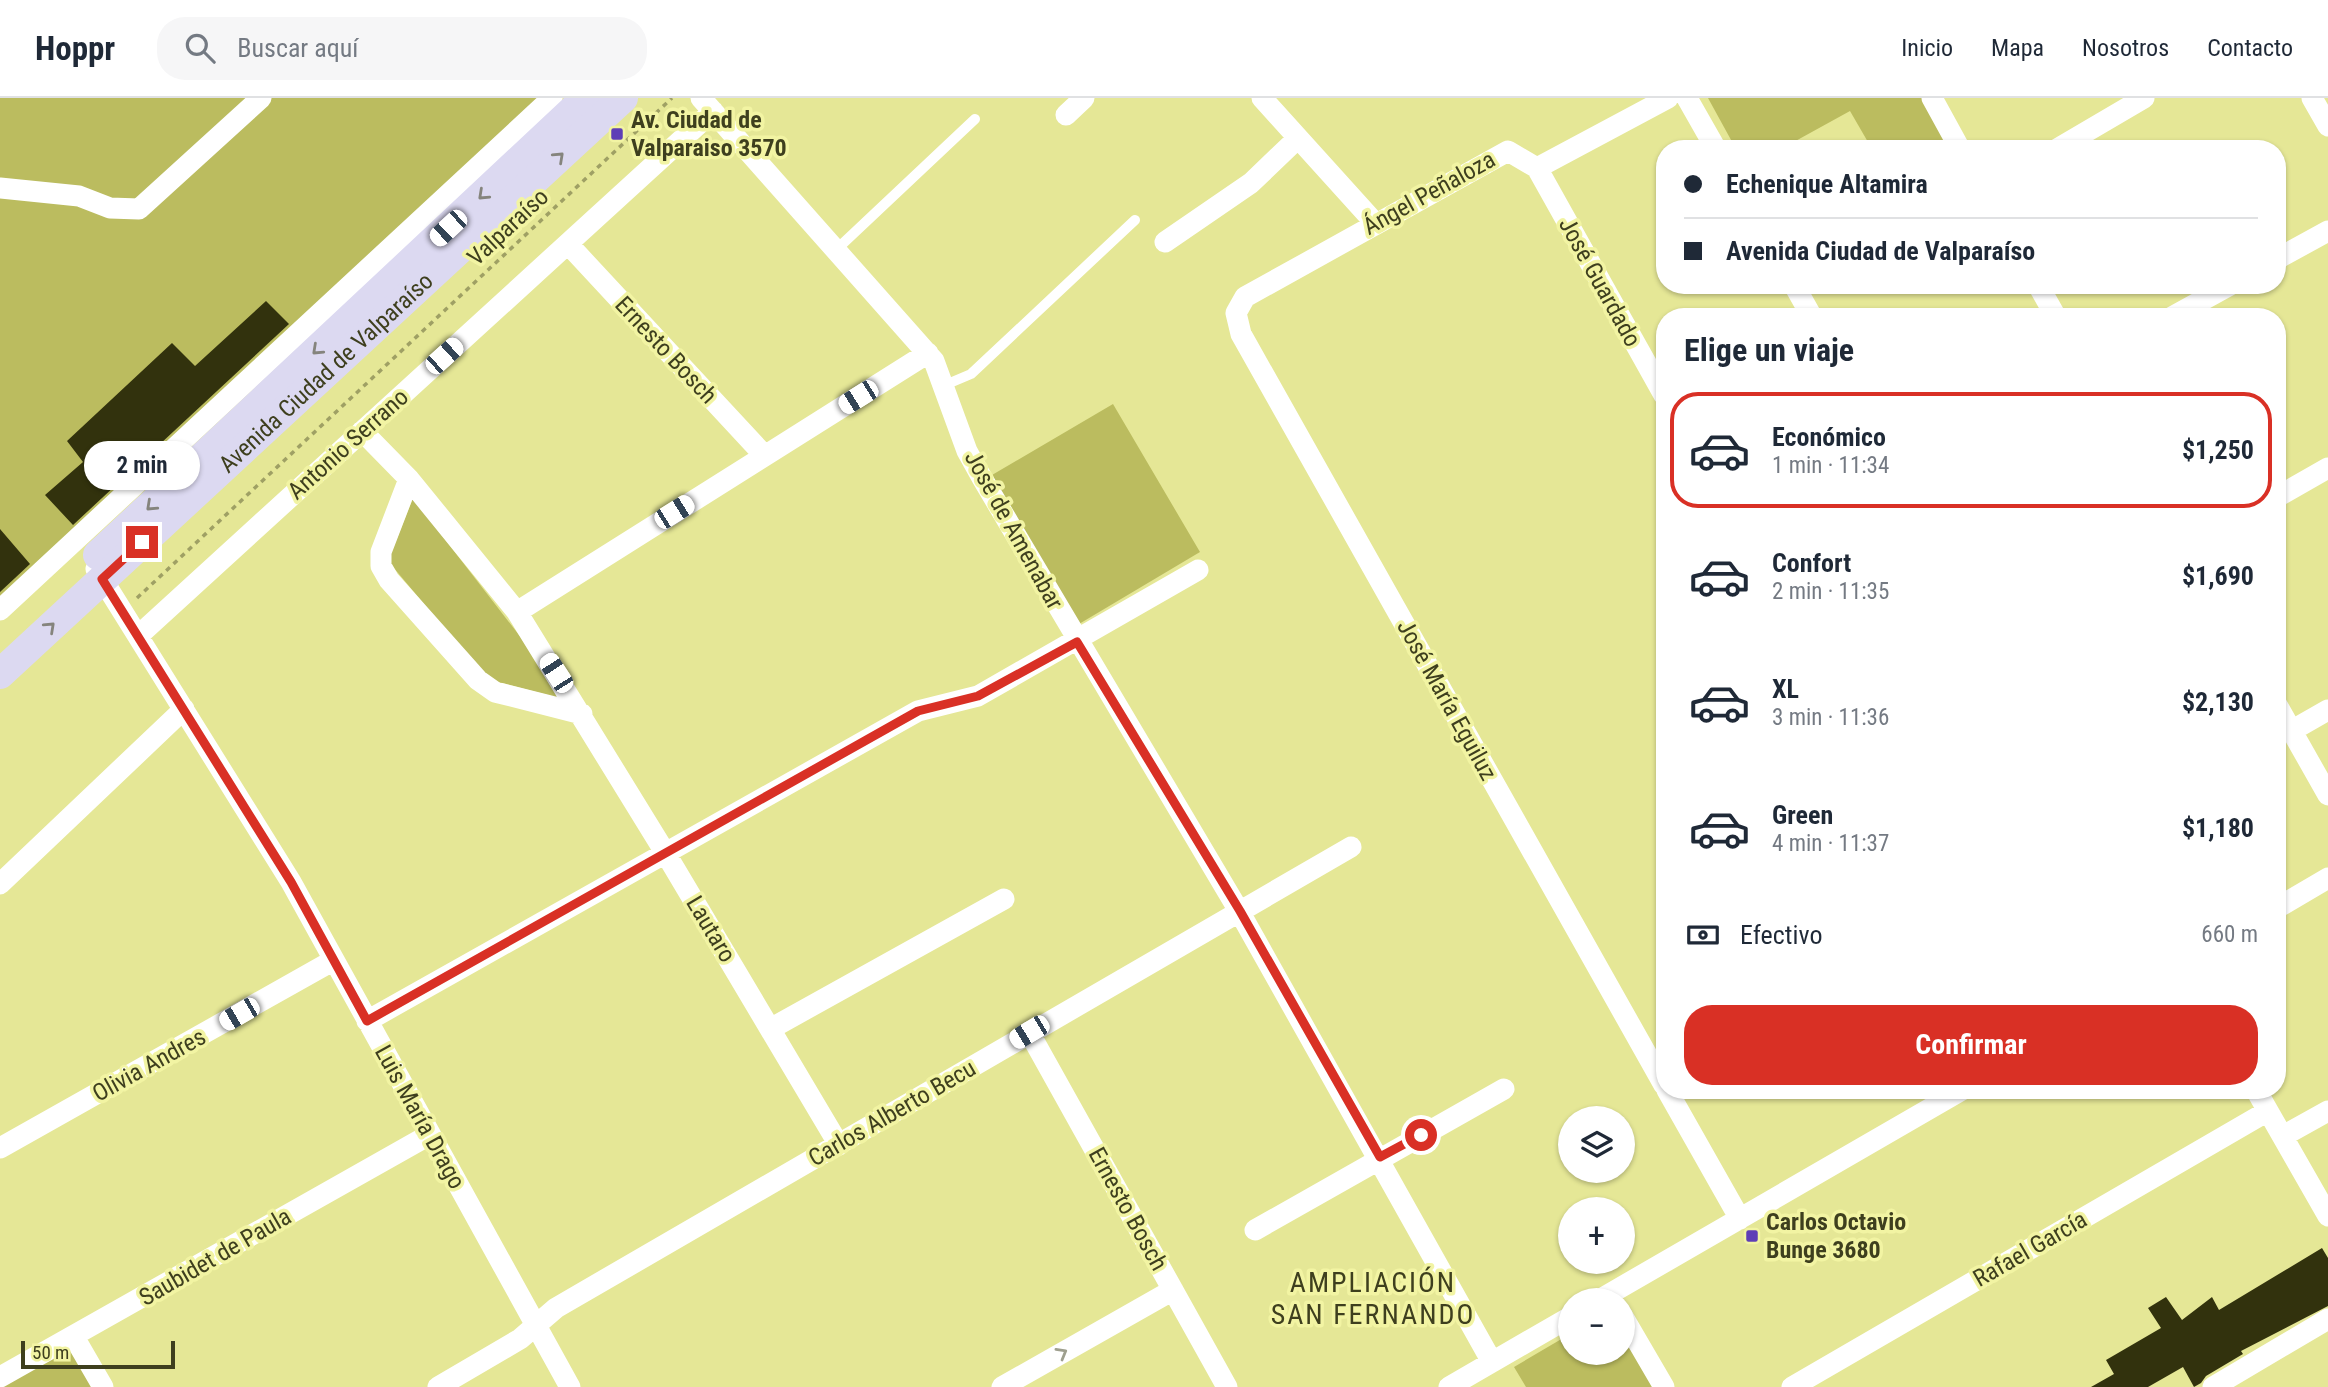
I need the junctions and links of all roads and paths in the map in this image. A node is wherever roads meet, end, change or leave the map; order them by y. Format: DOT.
graph roads {
  1 [pos="261,98"];
  2 [pos="552,98"];
  3 [pos="586,98"];
  4 [pos="623,98"];
  5 [pos="672,98"];
  6 [pos="1084,98"];
  7 [pos="1262,98"];
  8 [pos="1687,98"];
  9 [pos="1932,98"];
  10 [pos="2312,98"];
  11 [pos="1660,100"];
  12 [pos="2132,101"];
  13 [pos="707,105"];
  14 [pos="1066,115"];
  15 [pos="975,119"];
  16 [pos="2328,126"];
  17 [pos="1298,138"];
  18 [pos="1711,140"];
  19 [pos="1956,140"];
  20 [pos="2071,140"];
  21 [pos="1537,168"];
  22 [pos="0,188"];
  23 [pos="1135,220"];
  24 [pos="1375,223"];
  25 [pos="2328,231"];
  26 [pos="1165,242"];
  27 [pos="568,244"];
  28 [pos="837,249"];
  29 [pos="2286,255"];
  30 [pos="2214,294"];
  31 [pos="2188,308"];
  32 [pos="1236,313"];
  33 [pos="928,353"];
  34 [pos="1656,381"];
  35 [pos="945,385"];
  36 [pos="362,431"];
  37 [pos="764,455"];
  38 [pos="2328,468"];
  39 [pos="409,479"];
  40 [pos="2286,492"];
  41 [pos="97,570"];
  42 [pos="1198,570"];
  43 [pos="0,610"];
  44 [pos="122,611"];
  45 [pos="517,612"];
  46 [pos="138,636"];
  47 [pos="1077,642"];
  48 [pos="0,645"];
  49 [pos="0,674"];
  50 [pos="184,709"];
  51 [pos="2328,710"];
  52 [pos="582,714"];
  53 [pos="2286,722"];
  54 [pos="2291,731"];
  55 [pos="2328,795"];
  56 [pos="1351,847"];
  57 [pos="666,853"];
  58 [pos="2328,878"];
  59 [pos="0,884"];
  60 [pos="1004,899"];
  61 [pos="2286,903"];
  62 [pos="1240,911"];
  63 [pos="334,960"];
  64 [pos="367,1021"];
  65 [pos="770,1029"];
  66 [pos="1029,1032"];
  67 [pos="1656,1071"];
  68 [pos="1504,1089"];
  69 [pos="1672,1099"];
  70 [pos="1947,1099"];
  71 [pos="2261,1099"];
  72 [pos="2268,1111"];
  73 [pos="2328,1111"];
  74 [pos="429,1135"];
  75 [pos="2283,1136"];
  76 [pos="838,1145"];
  77 [pos="0,1149"];
  78 [pos="1380,1157"];
  79 [pos="2328,1216"];
  80 [pos="1740,1219"];
  81 [pos="1255,1230"];
  82 [pos="1624,1288"];
  83 [pos="1173,1290"];
  84 [pos="2328,1319"];
  85 [pos="1558,1324"];
  86 [pos="535,1326"];
  87 [pos="75,1337"];
  88 [pos="1635,1337"];
  89 [pos="1492,1362"];
  90 [pos="0,1377"];
  91 [pos="103,1387"];
  92 [pos="438,1387"];
  93 [pos="570,1387"];
  94 [pos="1003,1387"];
  95 [pos="1227,1387"];
  96 [pos="1449,1387"];
  97 [pos="1664,1387"];
  98 [pos="1792,1387"];
  99 [pos="2213,1387"];
  1 -- 22 [label="street"];
  2 -- 43 [label="street"];
  3 -- 41 [label="main road, Avenida Ciudad de Valparaíso, one-way"];
  41 -- 4 [label="main road, Avenida Ciudad de Valparaíso, one-way"];
  5 -- 44 [label="path, Valparaíso"];
  6 -- 14 [label="street"];
  7 -- 17 [label="street"];
  8 -- 18 [label="street"];
  9 -- 19 [label="street"];
  10 -- 16 [label="street"];
  11 -- 21 [label="street, Ángel Peñaloza"];
  12 -- 20 [label="street"];
  13 -- 27 [label="street, Antonio Serrano"];
  13 -- 28 [label="street, José de Amenabar"];
  15 -- 28 [label="lane"];
  17 -- 24 [label="street"];
  17 -- 26 [label="street"];
  21 -- 24 [label="street, Ángel Peñaloza"];
  21 -- 34 [label="street, José Guardado"];
  23 -- 35 [label="lane"];
  24 -- 32 [label="street, Ángel Peñaloza"];
  25 -- 29 [label="street"];
  27 -- 36 [label="street, Antonio Serrano"];
  27 -- 37 [label="street, Ernesto Bosch"];
  28 -- 33 [label="street, José de Amenabar"];
  30 -- 31 [label="street"];
  32 -- 67 [label="street, José María Eguiluz"];
  33 -- 35 [label="street, José de Amenabar"];
  33 -- 37 [label="street"];
  35 -- 47 [label="street, José de Amenabar"];
  36 -- 39 [label="street, Lautaro"];
  36 -- 46 [label="street, Antonio Serrano"];
  37 -- 45 [label="street"];
  38 -- 40 [label="street"];
  39 -- 45 [label="street, Lautaro"];
  39 -- 52 [label="street"];
  41 -- 44 [label="street, Luis María Drago"];
  41 -- 48 [label="main road, Avenida Ciudad de Valparaíso"];
  49 -- 41 [label="main road, Avenida Ciudad de Valparaíso, one-way"];
  42 -- 47 [label="street"];
  44 -- 46 [label="street, Luis María Drago"];
  45 -- 52 [label="street, Lautaro"];
  46 -- 50 [label="street, Luis María Drago"];
  47 -- 57 [label="street"];
  47 -- 62 [label="street, José de Amenabar"];
  50 -- 59 [label="street"];
  50 -- 63 [label="street, Luis María Drago"];
  51 -- 54 [label="street"];
  52 -- 57 [label="street, Lautaro"];
  53 -- 54 [label="street"];
  54 -- 55 [label="street"];
  56 -- 62 [label="street, Carlos Alberto Becu"];
  57 -- 64 [label="street"];
  57 -- 65 [label="street, Lautaro"];
  58 -- 61 [label="street"];
  60 -- 65 [label="street"];
  62 -- 66 [label="street, Carlos Alberto Becu"];
  62 -- 78 [label="street, José de Amenabar"];
  63 -- 64 [label="street, Luis María Drago"];
  63 -- 77 [label="street, Olivia Andres"];
  64 -- 74 [label="street, Luis María Drago"];
  65 -- 76 [label="street, Lautaro"];
  66 -- 76 [label="street, Carlos Alberto Becu"];
  66 -- 83 [label="street, Ernesto Bosch"];
  68 -- 78 [label="street"];
  69 -- 80 [label="street"];
  70 -- 80 [label="street"];
  71 -- 72 [label="street"];
  72 -- 75 [label="street"];
  72 -- 98 [label="street, Rafael García"];
  73 -- 75 [label="street"];
  74 -- 86 [label="street, Luis María Drago"];
  74 -- 87 [label="street, Saubidet de Paula"];
  75 -- 79 [label="street"];
  76 -- 86 [label="street, Carlos Alberto Becu"];
  78 -- 81 [label="street"];
  78 -- 89 [label="street, José de Amenabar"];
  80 -- 82 [label="street"];
  94 -- 83 [label="street, one-way"];
  83 -- 95 [label="street, Ernesto Bosch"];
  84 -- 99 [label="street"];
  85 -- 89 [label="street"];
  86 -- 92 [label="street, Carlos Alberto Becu"];
  86 -- 93 [label="street, Luis María Drago"];
  87 -- 90 [label="street, Saubidet de Paula"];
  87 -- 91 [label="street"];
  88 -- 97 [label="street"];
  89 -- 96 [label="street"];
}
